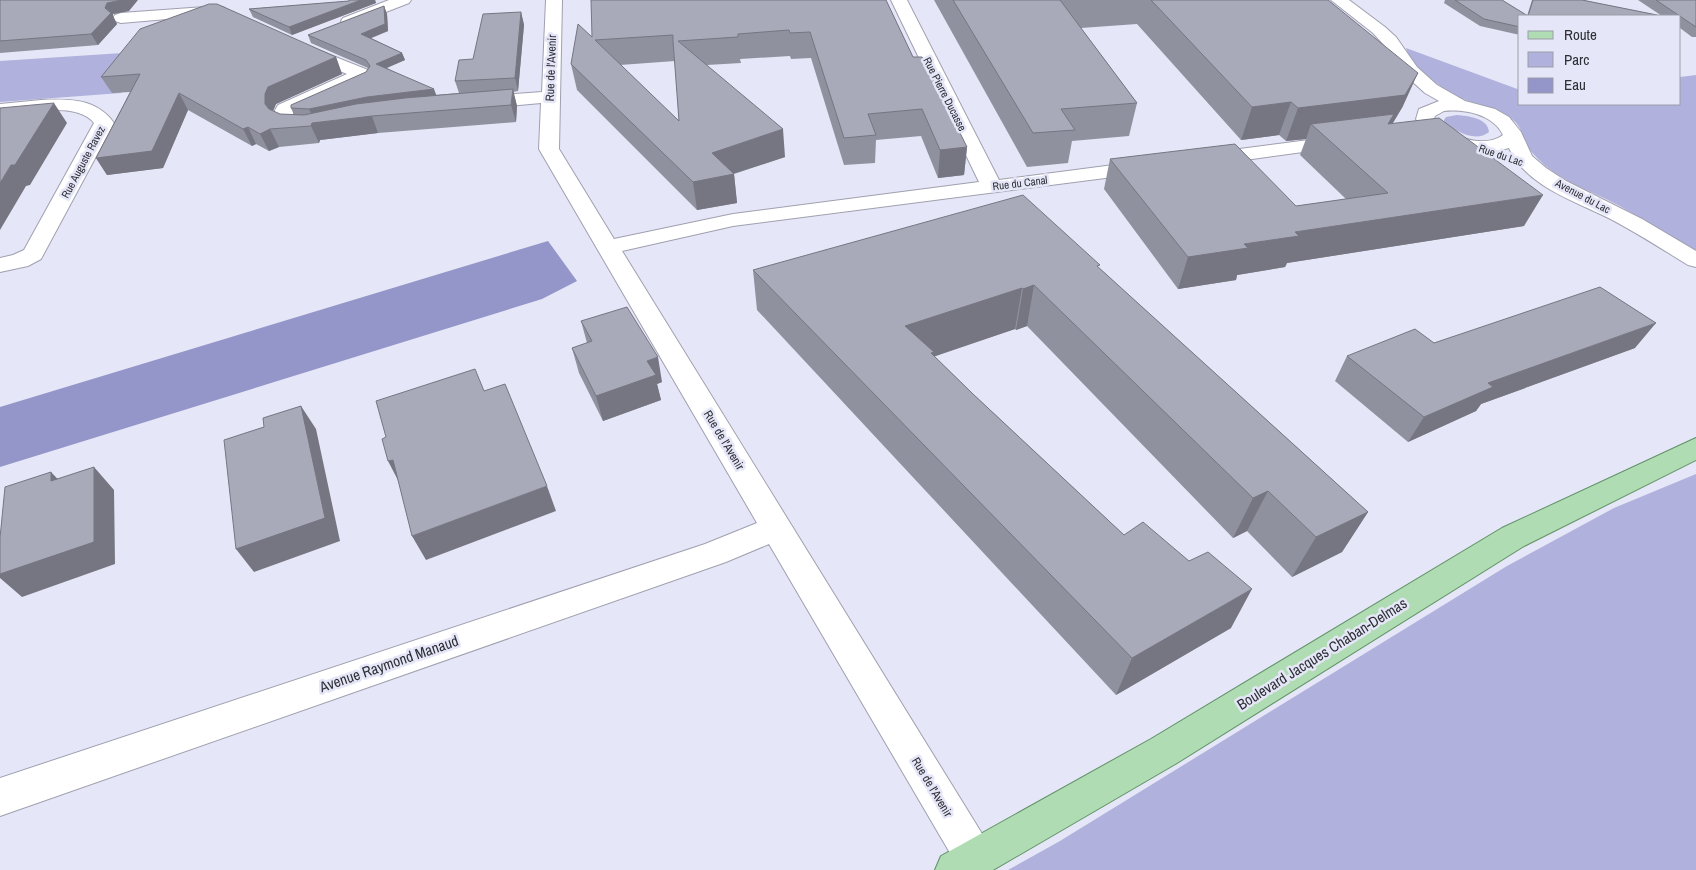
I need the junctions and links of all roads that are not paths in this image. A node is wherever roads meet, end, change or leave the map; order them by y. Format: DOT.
graph roads {
  1 [pos="403,0"];
  2 [pos="554,0"];
  3 [pos="899,0"];
  4 [pos="1339,0"];
  5 [pos="232,15"];
  6 [pos="121,18"];
  7 [pos="338,25"];
  8 [pos="310,36"];
  9 [pos="1431,89"];
  10 [pos="550,97"];
  11 [pos="460,104"];
  12 [pos="1461,106"];
  13 [pos="1431,109"];
  14 [pos="0,110"];
  15 [pos="332,120"];
  16 [pos="1433,130"];
  17 [pos="1413,133"];
  18 [pos="1512,137"];
  19 [pos="1358,140"];
  20 [pos="1473,145"];
  21 [pos="1529,164"];
  22 [pos="992,187"];
  23 [pos="1666,243"];
  24 [pos="608,247"];
  25 [pos="1696,260"];
  26 [pos="0,265"];
  27 [pos="1696,272"];
  28 [pos="1696,448"];
  29 [pos="777,528"];
  30 [pos="0,797"];
  31 [pos="965,864"];
  1 -- 7 [label="street"];
  2 -- 10 [label="street, Rue de l'Avenir"];
  3 -- 22 [label="street, Rue Pierre Ducasse"];
  4 -- 9 [label="street"];
  5 -- 6 [label="street"];
  8 -- 15 [label="street"];
  9 -- 12 [label="street"];
  9 -- 13 [label="street"];
  10 -- 11 [label="street"];
  10 -- 24 [label="street, Rue de l'Avenir"];
  12 -- 13 [label="street"];
  12 -- 18 [label="street, Avenue du Lac"];
  13 -- 16 [label="street"];
  14 -- 26 [label="street, Rue Auguste Ravez"];
  16 -- 17 [label="street"];
  16 -- 20 [label="street"];
  18 -- 20 [label="street"];
  18 -- 21 [label="street, Avenue du Lac"];
  19 -- 22 [label="street, Rue du Canal"];
  20 -- 21 [label="street, Rue du Lac"];
  21 -- 23 [label="street, Avenue du Lac"];
  22 -- 24 [label="street, Rue du Canal"];
  23 -- 25 [label="street, Avenue du Lac"];
  23 -- 27 [label="street, Avenue du Lac"];
  24 -- 29 [label="street, Rue de l'Avenir"];
  28 -- 31 [label="main road, Boulevard Jacques Chaban-Delmas"];
  29 -- 30 [label="street, Avenue Raymond Manaud"];
  29 -- 31 [label="street, Rue de l'Avenir"];
}
